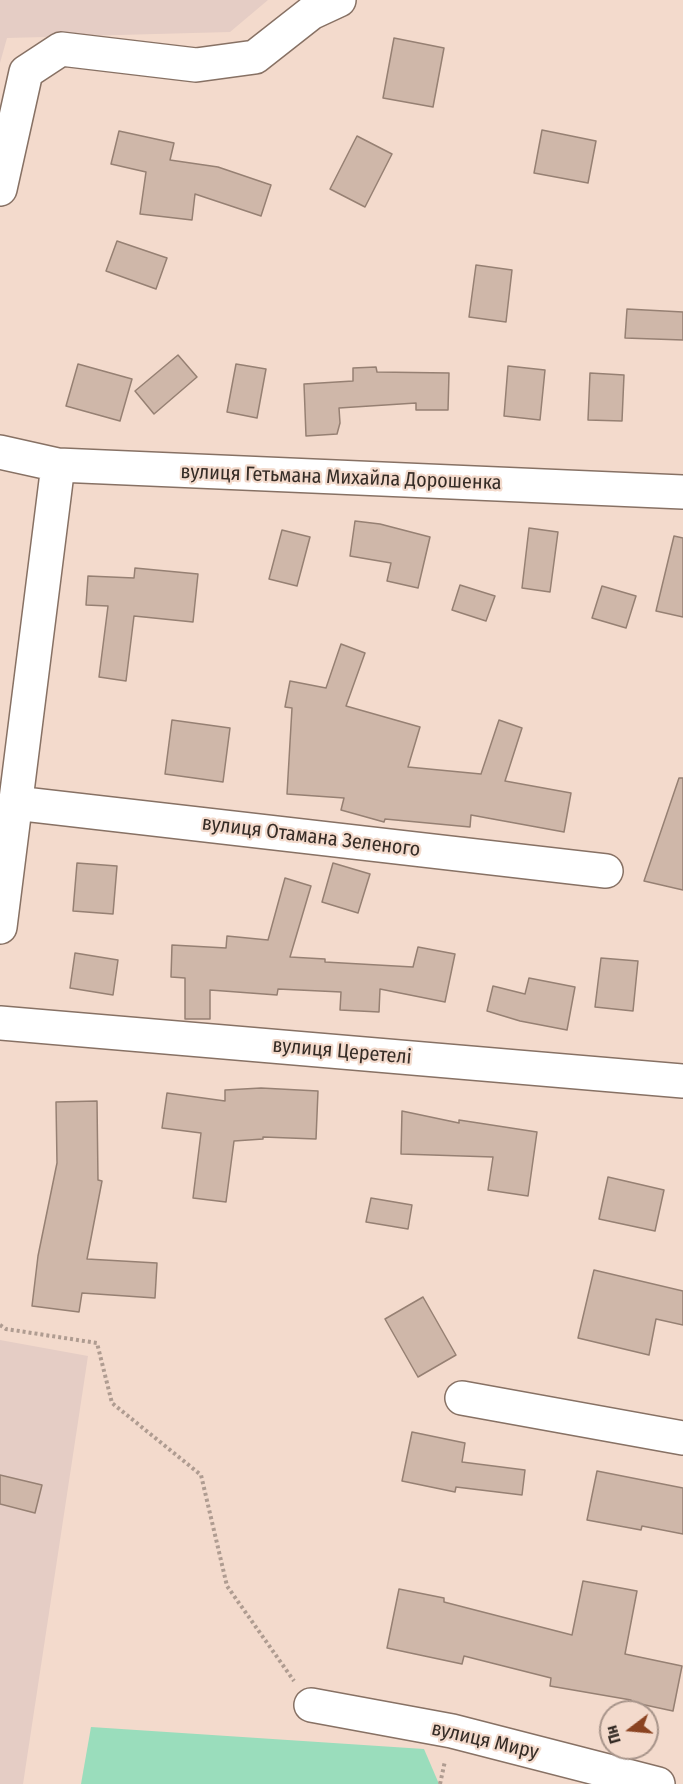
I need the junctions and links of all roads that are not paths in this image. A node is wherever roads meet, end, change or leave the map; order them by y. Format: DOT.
graph roads {
  1 [pos="319,4"];
  2 [pos="0,189"];
  3 [pos="0,452"];
  4 [pos="58,465"];
  5 [pos="683,492"];
  6 [pos="15,803"];
  7 [pos="606,871"];
  8 [pos="0,927"];
  9 [pos="0,1023"];
  10 [pos="683,1081"];
  11 [pos="462,1398"];
  12 [pos="683,1438"];
  13 [pos="311,1705"];
  14 [pos="658,1784"];
  1 -- 2 [label="street"];
  3 -- 4 [label="street, вулиця Гетьмана Михайла Дорошенка"];
  4 -- 5 [label="street, вулиця Гетьмана Михайла Дорошенка"];
  4 -- 6 [label="street"];
  6 -- 7 [label="street, вулиця Отамана Зеленого"];
  6 -- 8 [label="street"];
  9 -- 10 [label="street, вулиця Церетелі"];
  11 -- 12 [label="street"];
  13 -- 14 [label="street, вулиця Миру"];
}
